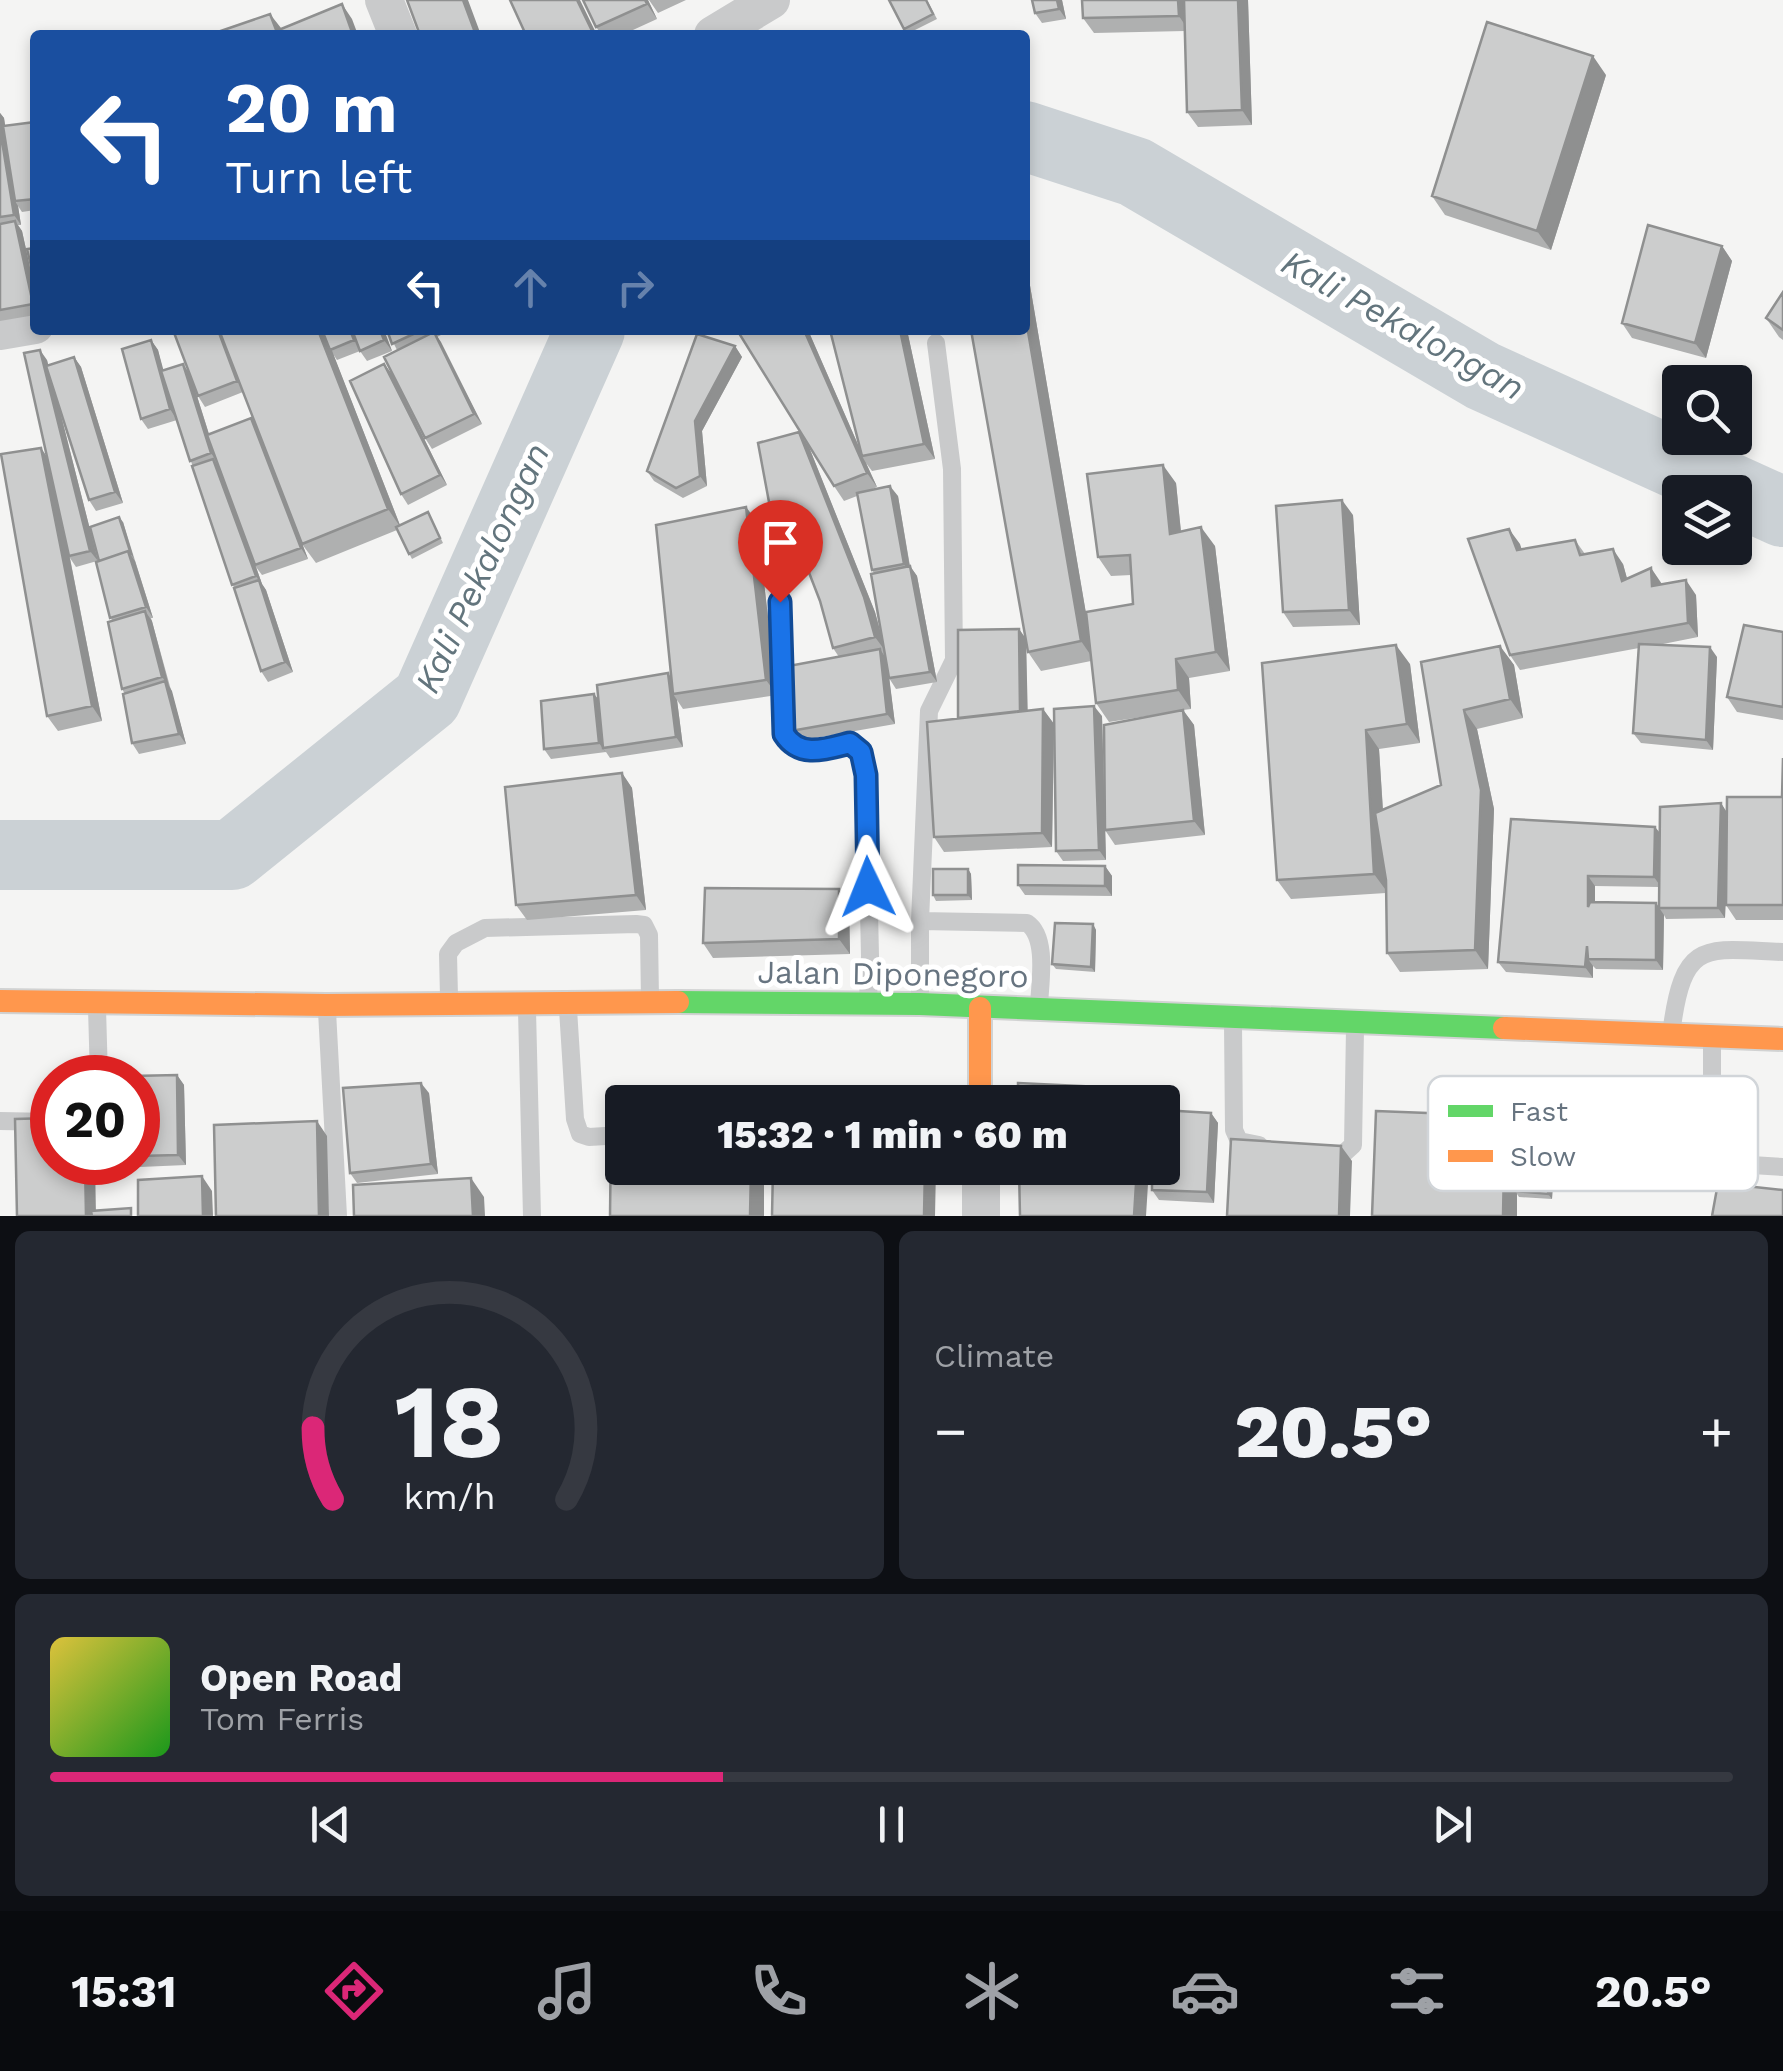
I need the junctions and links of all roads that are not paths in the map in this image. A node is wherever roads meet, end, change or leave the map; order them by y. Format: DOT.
graph roads {
  1 [pos="384,0"];
  2 [pos="766,1"];
  3 [pos="396,30"];
  4 [pos="721,30"];
  5 [pos="30,325"];
  6 [pos="0,331"];
  7 [pos="936,343"];
  8 [pos="780,602"];
  9 [pos="920,921"];
  10 [pos="1783,952"];
  11 [pos="0,1001"];
  12 [pos="96,1002"];
  13 [pos="650,1002"];
  14 [pos="450,1003"];
  15 [pos="568,1003"];
  16 [pos="527,1004"];
  17 [pos="868,1004"];
  18 [pos="920,1004"];
  19 [pos="326,1005"];
  20 [pos="980,1008"];
  21 [pos="1040,1010"];
  22 [pos="1233,1015"];
  23 [pos="1356,1023"];
  24 [pos="1671,1033"];
  25 [pos="1712,1036"];
  26 [pos="1783,1040"];
  27 [pos="98,1055"];
  28 [pos="1712,1076"];
  29 [pos="980,1085"];
  30 [pos="0,1121"];
  31 [pos="30,1122"];
  32 [pos="605,1136"];
  33 [pos="1758,1166"];
  34 [pos="1783,1168"];
  35 [pos="980,1185"];
  36 [pos="338,1216"];
  37 [pos="532,1216"];
  38 [pos="981,1216"];
  1 -- 3 [label="street"];
  2 -- 4 [label="street"];
  5 -- 6 [label="street"];
  7 -- 9 [label="lane"];
  8 -- 17 [label="lane"];
  9 -- 18 [label="lane"];
  9 -- 21 [label="lane"];
  10 -- 24 [label="lane"];
  11 -- 12 [label="main road, Jalan Diponegoro"];
  12 -- 19 [label="main road, Jalan Diponegoro"];
  12 -- 27 [label="lane"];
  13 -- 14 [label="lane"];
  13 -- 15 [label="main road, Jalan Diponegoro"];
  13 -- 17 [label="main road, Jalan Diponegoro"];
  14 -- 16 [label="main road, Jalan Diponegoro"];
  14 -- 19 [label="main road, Jalan Diponegoro"];
  15 -- 16 [label="main road, Jalan Diponegoro"];
  15 -- 32 [label="lane"];
  16 -- 37 [label="lane"];
  17 -- 18 [label="main road, Jalan Diponegoro"];
  18 -- 20 [label="main road, Jalan Diponegoro"];
  19 -- 36 [label="lane"];
  20 -- 21 [label="main road, Jalan Diponegoro"];
  20 -- 29 [label="main road"];
  21 -- 22 [label="main road, Jalan Diponegoro"];
  22 -- 23 [label="main road, Jalan Diponegoro"];
  22 -- 23 [label="lane"];
  23 -- 24 [label="main road, Jalan Diponegoro"];
  24 -- 25 [label="main road, Jalan Diponegoro"];
  25 -- 26 [label="main road, Jalan Diponegoro"];
  25 -- 28 [label="lane"];
  30 -- 31 [label="lane"];
  33 -- 34 [label="lane"];
  35 -- 38 [label="street"];
}
